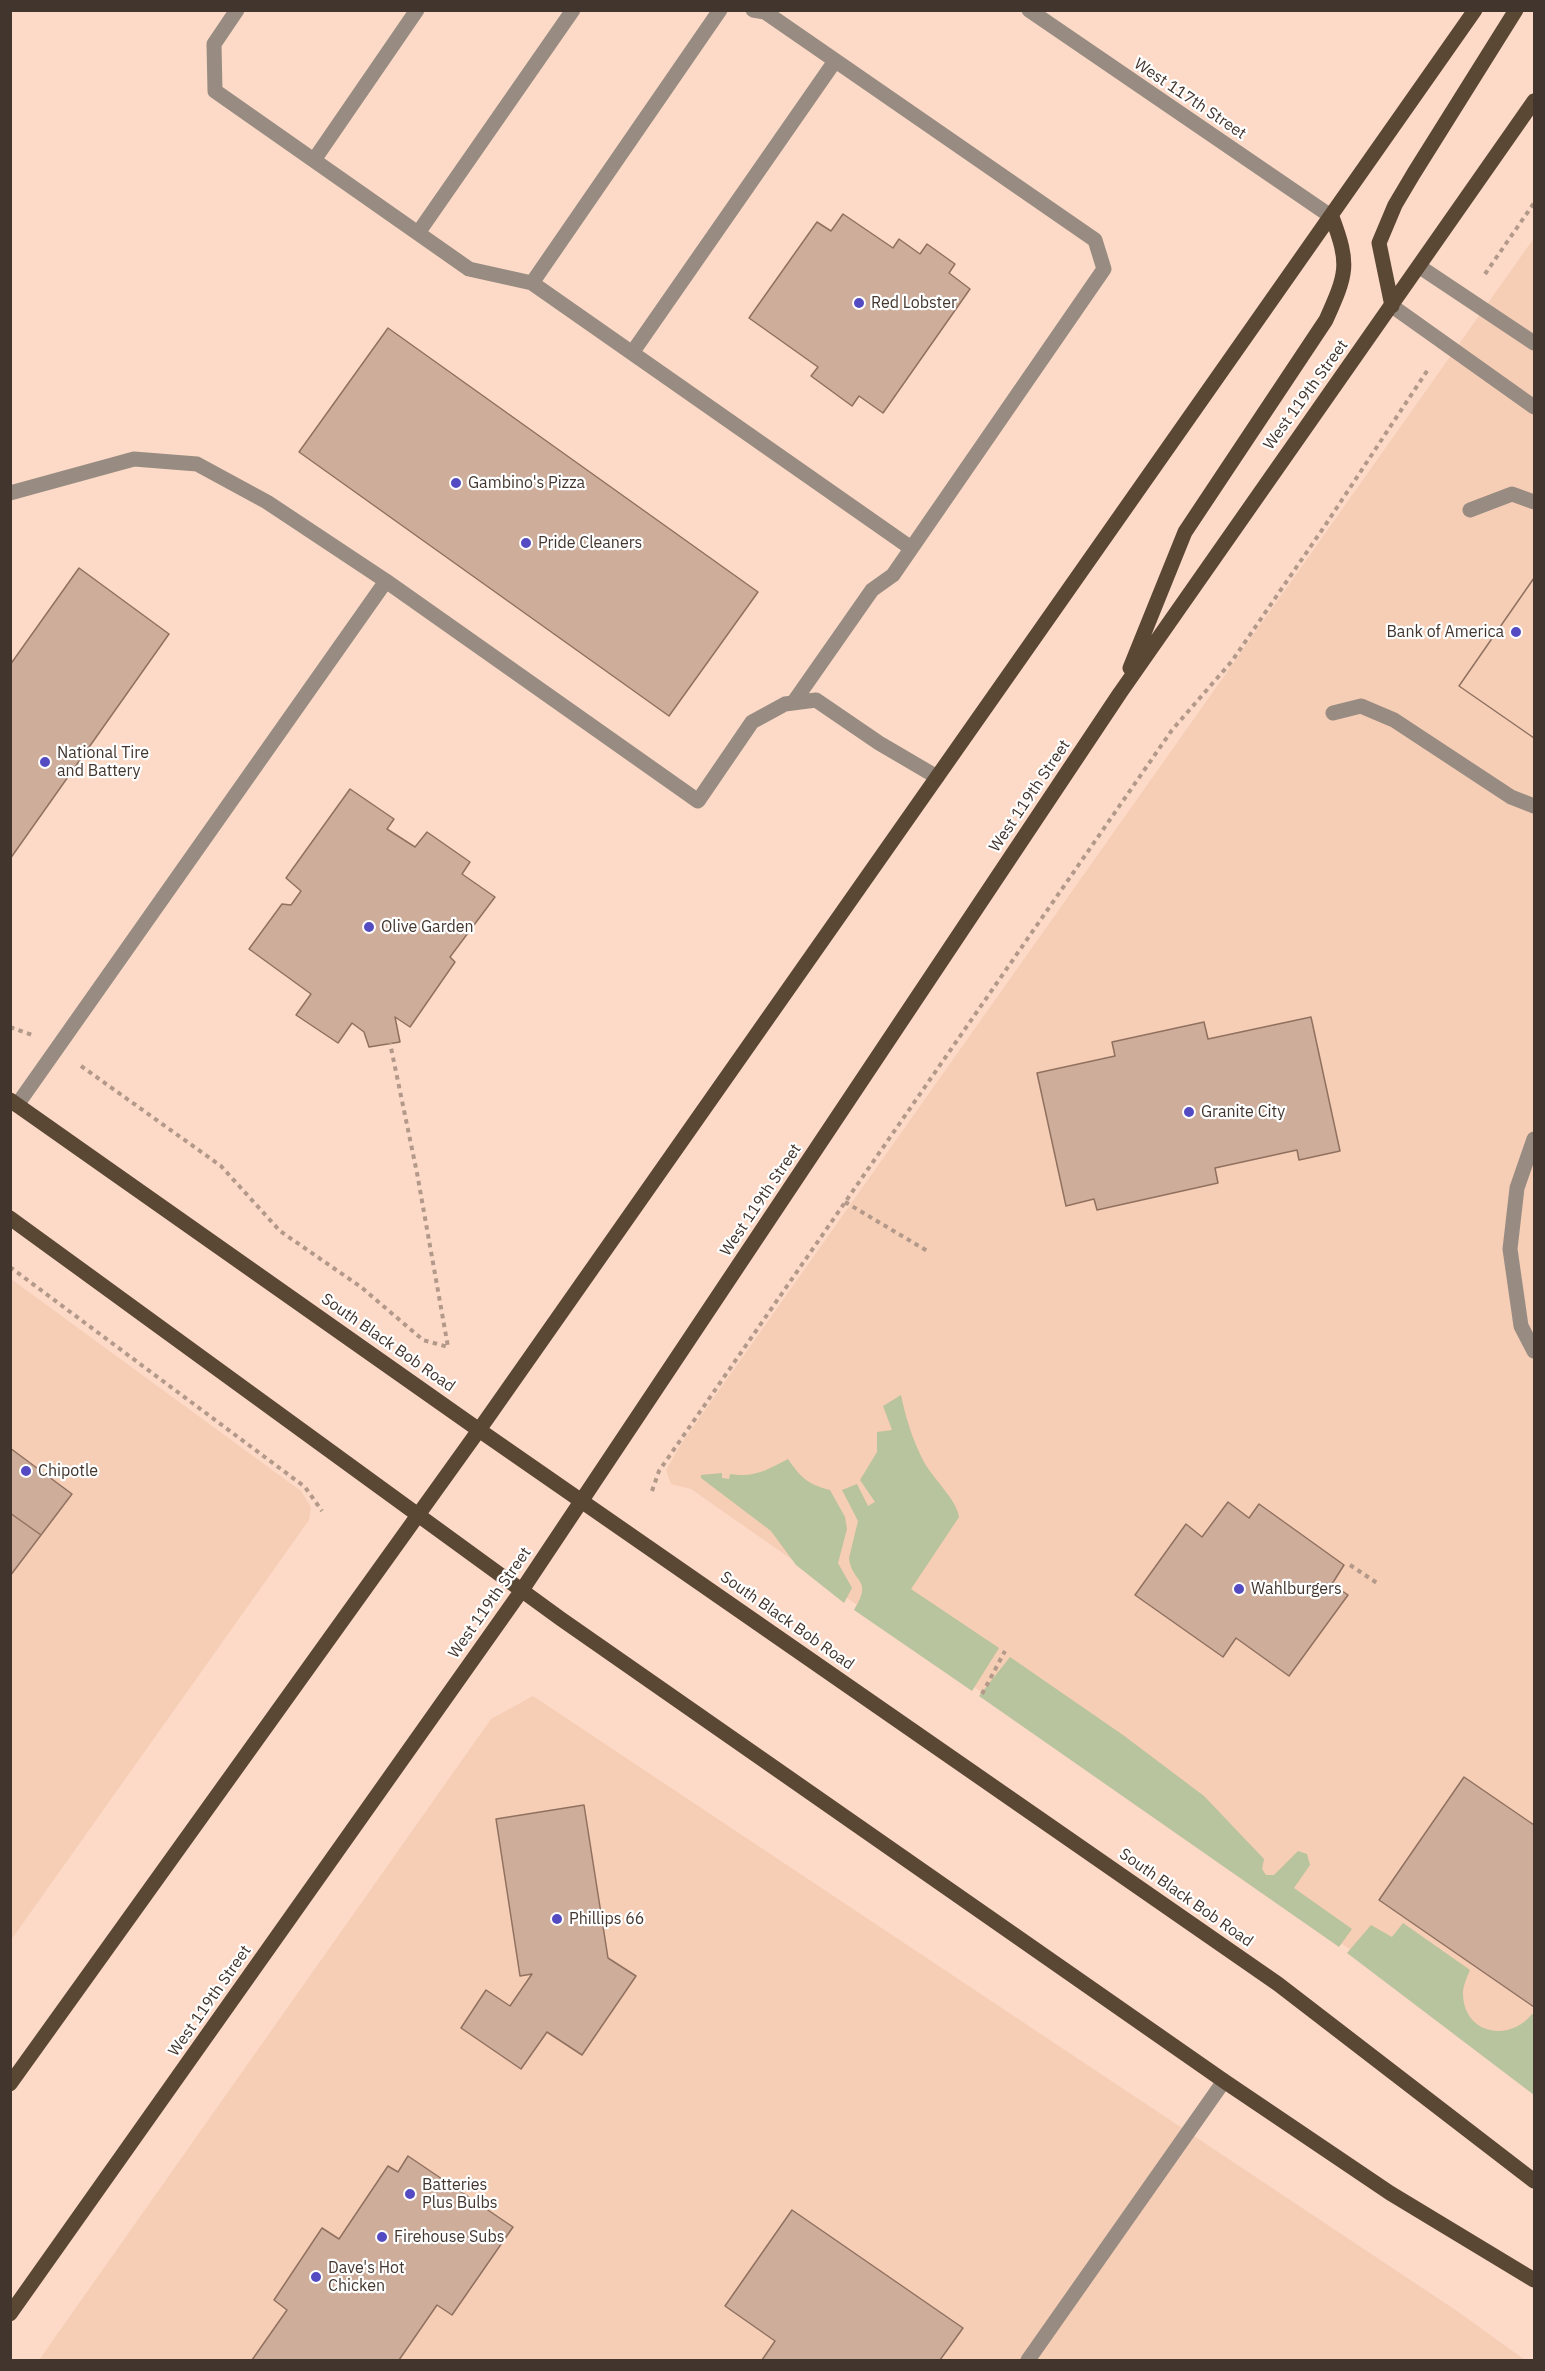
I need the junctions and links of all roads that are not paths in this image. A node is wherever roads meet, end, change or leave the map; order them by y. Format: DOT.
graph roads {
  1 [pos="237,10"];
  2 [pos="417,10"];
  3 [pos="573,10"];
  4 [pos="720,10"];
  5 [pos="753,10"];
  6 [pos="1029,10"];
  7 [pos="1475,10"];
  8 [pos="1516,10"];
  9 [pos="835,61"];
  10 [pos="1534,101"];
  11 [pos="314,160"];
  12 [pos="1332,217"];
  13 [pos="418,233"];
  14 [pos="1420,267"];
  15 [pos="532,283"];
  16 [pos="1392,306"];
  17 [pos="1534,343"];
  18 [pos="632,353"];
  19 [pos="1534,407"];
  20 [pos="10,493"];
  21 [pos="1534,502"];
  22 [pos="1470,510"];
  23 [pos="911,549"];
  24 [pos="386,581"];
  25 [pos="1120,693"];
  26 [pos="793,703"];
  27 [pos="1333,712"];
  28 [pos="938,777"];
  29 [pos="1534,806"];
  30 [pos="14,1102"];
  31 [pos="1534,1139"];
  32 [pos="10,1218"];
  33 [pos="1534,1350"];
  34 [pos="479,1430"];
  35 [pos="583,1501"];
  36 [pos="418,1515"];
  37 [pos="522,1590"];
  38 [pos="1224,2081"];
  39 [pos="10,2084"];
  40 [pos="1534,2181"];
  41 [pos="1534,2280"];
  42 [pos="10,2314"];
  43 [pos="1028,2361"];
  1 -- 11 [label="street"];
  2 -- 11 [label="street"];
  3 -- 13 [label="street"];
  4 -- 15 [label="street"];
  5 -- 9 [label="street"];
  6 -- 12 [label="street, West 117th Street"];
  7 -- 12 [label="main road"];
  8 -- 16 [label="main road"];
  9 -- 18 [label="street"];
  9 -- 23 [label="street"];
  10 -- 14 [label="main road, West 119th Street"];
  11 -- 13 [label="street"];
  12 -- 25 [label="main road"];
  12 -- 28 [label="main road"];
  13 -- 15 [label="street"];
  14 -- 16 [label="main road, West 119th Street"];
  14 -- 17 [label="street"];
  15 -- 18 [label="street"];
  16 -- 19 [label="street"];
  16 -- 25 [label="main road, West 119th Street"];
  18 -- 23 [label="street"];
  20 -- 24 [label="street"];
  21 -- 22 [label="street"];
  23 -- 26 [label="street"];
  24 -- 26 [label="street"];
  24 -- 30 [label="street"];
  25 -- 35 [label="main road, West 119th Street"];
  26 -- 28 [label="street"];
  27 -- 29 [label="street"];
  28 -- 34 [label="main road"];
  30 -- 34 [label="main road, South Black Bob Road"];
  31 -- 33 [label="street"];
  32 -- 36 [label="main road"];
  34 -- 35 [label="main road, South Black Bob Road"];
  34 -- 36 [label="main road"];
  35 -- 37 [label="main road, West 119th Street"];
  35 -- 40 [label="main road, South Black Bob Road"];
  36 -- 37 [label="main road"];
  36 -- 39 [label="main road"];
  37 -- 38 [label="main road"];
  37 -- 42 [label="main road, West 119th Street"];
  38 -- 41 [label="main road"];
  38 -- 43 [label="street"];
}
